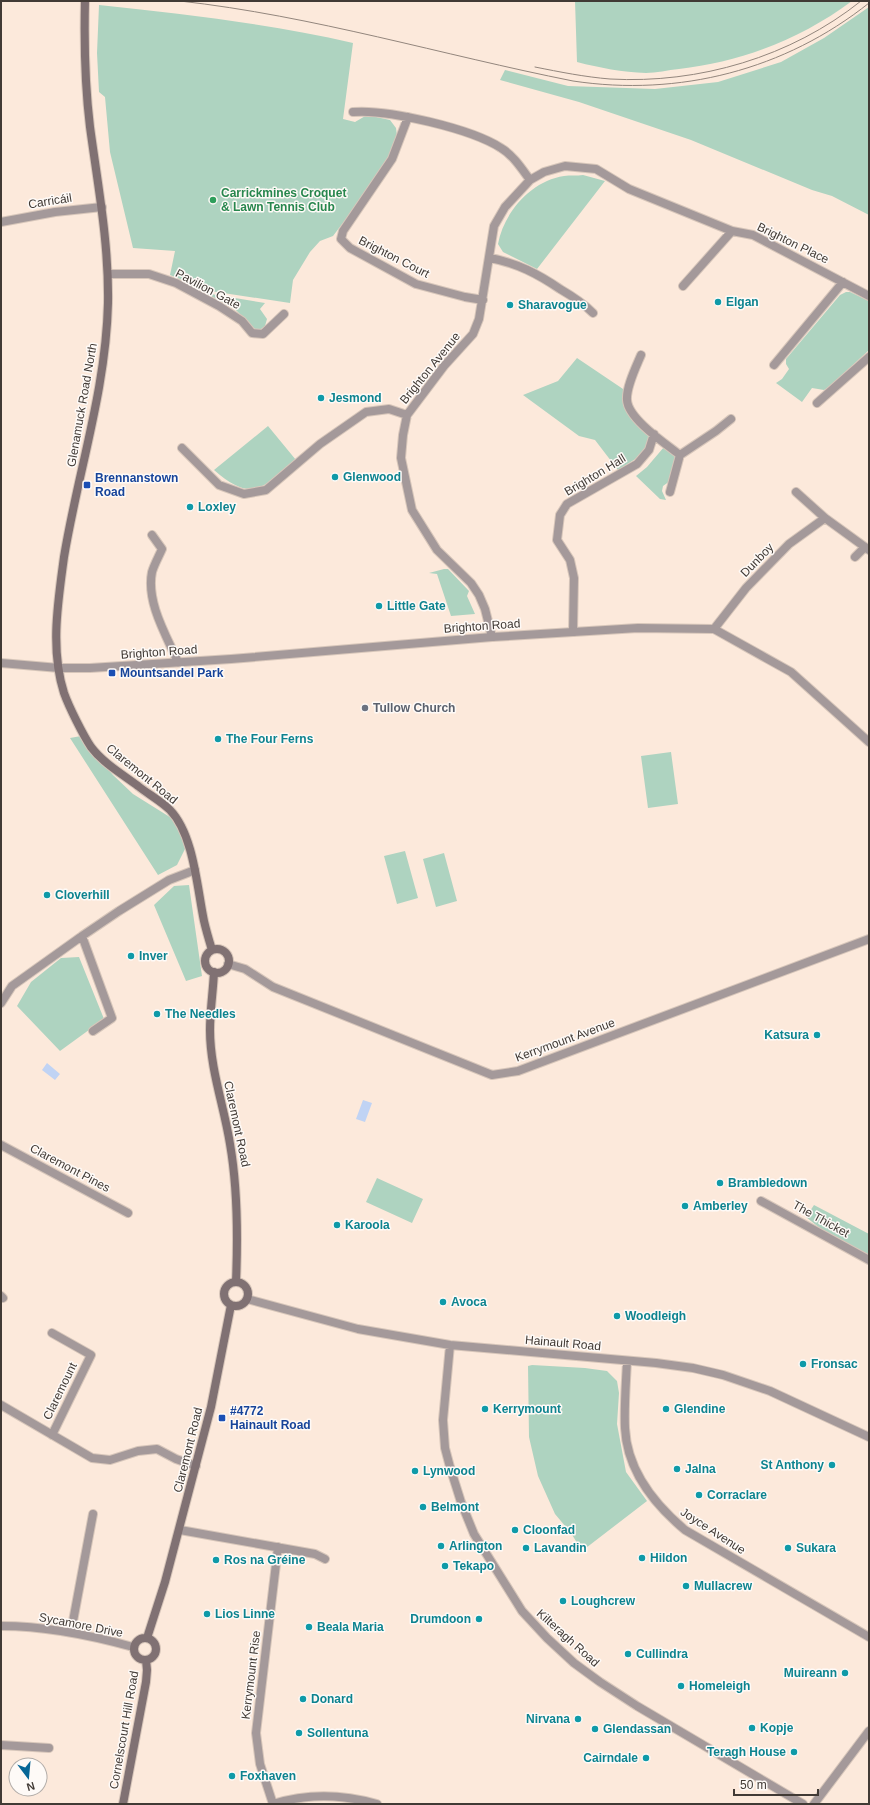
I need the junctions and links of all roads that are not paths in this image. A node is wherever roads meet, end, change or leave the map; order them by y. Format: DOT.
graph roads {
  1 [pos="85,1"];
  2 [pos="353,112"];
  3 [pos="408,117"];
  4 [pos="530,180"];
  5 [pos="102,207"];
  6 [pos="1,222"];
  7 [pos="732,231"];
  8 [pos="490,258"];
  9 [pos="108,274"];
  10 [pos="843,282"];
  11 [pos="683,286"];
  12 [pos="869,296"];
  13 [pos="483,300"];
  14 [pos="593,313"];
  15 [pos="284,314"];
  16 [pos="641,355"];
  17 [pos="869,357"];
  18 [pos="774,365"];
  19 [pos="817,403"];
  20 [pos="407,415"];
  21 [pos="731,419"];
  22 [pos="654,434"];
  23 [pos="182,448"];
  24 [pos="680,456"];
  25 [pos="670,492"];
  26 [pos="796,492"];
  27 [pos="825,518"];
  28 [pos="152,535"];
  29 [pos="867,549"];
  30 [pos="855,557"];
  31 [pos="714,629"];
  32 [pos="573,632"];
  33 [pos="492,637"];
  34 [pos="178,662"];
  35 [pos="1,663"];
  36 [pos="59,668"];
  37 [pos="869,742"];
  38 [pos="195,870"];
  39 [pos="82,936"];
  40 [pos="869,939"];
  41 [pos="212,950"];
  42 [pos="228,964"];
  43 [pos="214,972"];
  44 [pos="1,1003"];
  45 [pos="93,1032"];
  46 [pos="1,1145"];
  47 [pos="761,1201"];
  48 [pos="128,1213"];
  49 [pos="869,1260"];
  50 [pos="236,1282"];
  51 [pos="247,1299"];
  52 [pos="231,1305"];
  53 [pos="52,1333"];
  54 [pos="450,1345"];
  55 [pos="627,1361"];
  56 [pos="1,1405"];
  57 [pos="52,1435"];
  58 [pos="869,1437"];
  59 [pos="196,1466"];
  60 [pos="93,1514"];
  61 [pos="180,1530"];
  62 [pos="278,1547"];
  63 [pos="325,1559"];
  64 [pos="1,1626"];
  65 [pos="71,1632"];
  66 [pos="869,1637"];
  67 [pos="147,1638"];
  68 [pos="133,1647"];
  69 [pos="146,1660"];
  70 [pos="869,1731"];
  71 [pos="1,1745"];
  72 [pos="49,1748"];
  73 [pos="124,1804"];
  74 [pos="273,1804"];
  75 [pos="377,1804"];
  76 [pos="803,1804"];
  77 [pos="814,1804"];
  1 -- 5 [label="main road, Glenamuck Road North"];
  2 -- 3 [label="street"];
  3 -- 4 [label="street"];
  3 -- 13 [label="street, Brighton Court"];
  4 -- 7 [label="street, Brighton Avenue"];
  4 -- 8 [label="street, Brighton Avenue"];
  5 -- 6 [label="street, Carricáil"];
  5 -- 9 [label="main road, Glenamuck Road North"];
  7 -- 10 [label="street, Brighton Place"];
  7 -- 11 [label="street"];
  8 -- 13 [label="street, Brighton Avenue"];
  8 -- 14 [label="street"];
  9 -- 15 [label="street, Pavilion Gate"];
  9 -- 36 [label="main road, Glenamuck Road North"];
  10 -- 12 [label="street, Brighton Place"];
  10 -- 18 [label="street"];
  13 -- 20 [label="street, Brighton Avenue"];
  16 -- 22 [label="street"];
  17 -- 19 [label="street"];
  20 -- 23 [label="street"];
  20 -- 33 [label="street, Brighton Avenue"];
  21 -- 24 [label="street"];
  22 -- 24 [label="street"];
  22 -- 32 [label="street, Brighton Hall"];
  24 -- 25 [label="street"];
  26 -- 27 [label="street"];
  27 -- 29 [label="street"];
  27 -- 31 [label="street, Dunboy"];
  28 -- 34 [label="street"];
  29 -- 30 [label="street"];
  31 -- 32 [label="street, Brighton Road"];
  31 -- 37 [label="street, Brighton Road"];
  32 -- 33 [label="street, Brighton Road"];
  33 -- 34 [label="street, Brighton Road"];
  34 -- 36 [label="street, Brighton Road"];
  35 -- 36 [label="street"];
  36 -- 38 [label="main road, Claremont Road"];
  38 -- 39 [label="street"];
  38 -- 41 [label="main road, Claremont Road"];
  39 -- 44 [label="street"];
  39 -- 45 [label="street"];
  40 -- 42 [label="street, Kerrymount Avenue"];
  41 -- 42 [label="main road"];
  41 -- 43 [label="main road"];
  42 -- 43 [label="main road"];
  43 -- 50 [label="main road, Claremont Road"];
  46 -- 48 [label="street, Claremont Pines"];
  47 -- 49 [label="street, The Thicket"];
  50 -- 51 [label="main road"];
  50 -- 52 [label="main road"];
  51 -- 52 [label="main road"];
  51 -- 54 [label="street, Hainault Road"];
  52 -- 59 [label="main road, Claremont Road"];
  53 -- 57 [label="street, Claremount"];
  54 -- 55 [label="street, Hainault Road"];
  54 -- 76 [label="street, Kilteragh Road"];
  55 -- 58 [label="street, Hainault Road"];
  55 -- 66 [label="street, Joyce Avenue"];
  56 -- 57 [label="street, Claremount"];
  57 -- 59 [label="street, Claremount"];
  59 -- 61 [label="main road, Claremont Road"];
  60 -- 65 [label="street"];
  61 -- 62 [label="street"];
  61 -- 67 [label="main road"];
  62 -- 63 [label="street"];
  62 -- 74 [label="street, Kerrymount Rise"];
  64 -- 65 [label="street, Sycamore Drive"];
  65 -- 68 [label="street, Sycamore Drive"];
  67 -- 68 [label="main road"];
  67 -- 69 [label="main road, Cornelscourt Hill Road"];
  68 -- 69 [label="main road, Cornelscourt Hill Road"];
  69 -- 73 [label="main road, Cornelscourt Hill Road"];
  70 -- 77 [label="street"];
  71 -- 72 [label="street"];
  74 -- 75 [label="street"];
}
